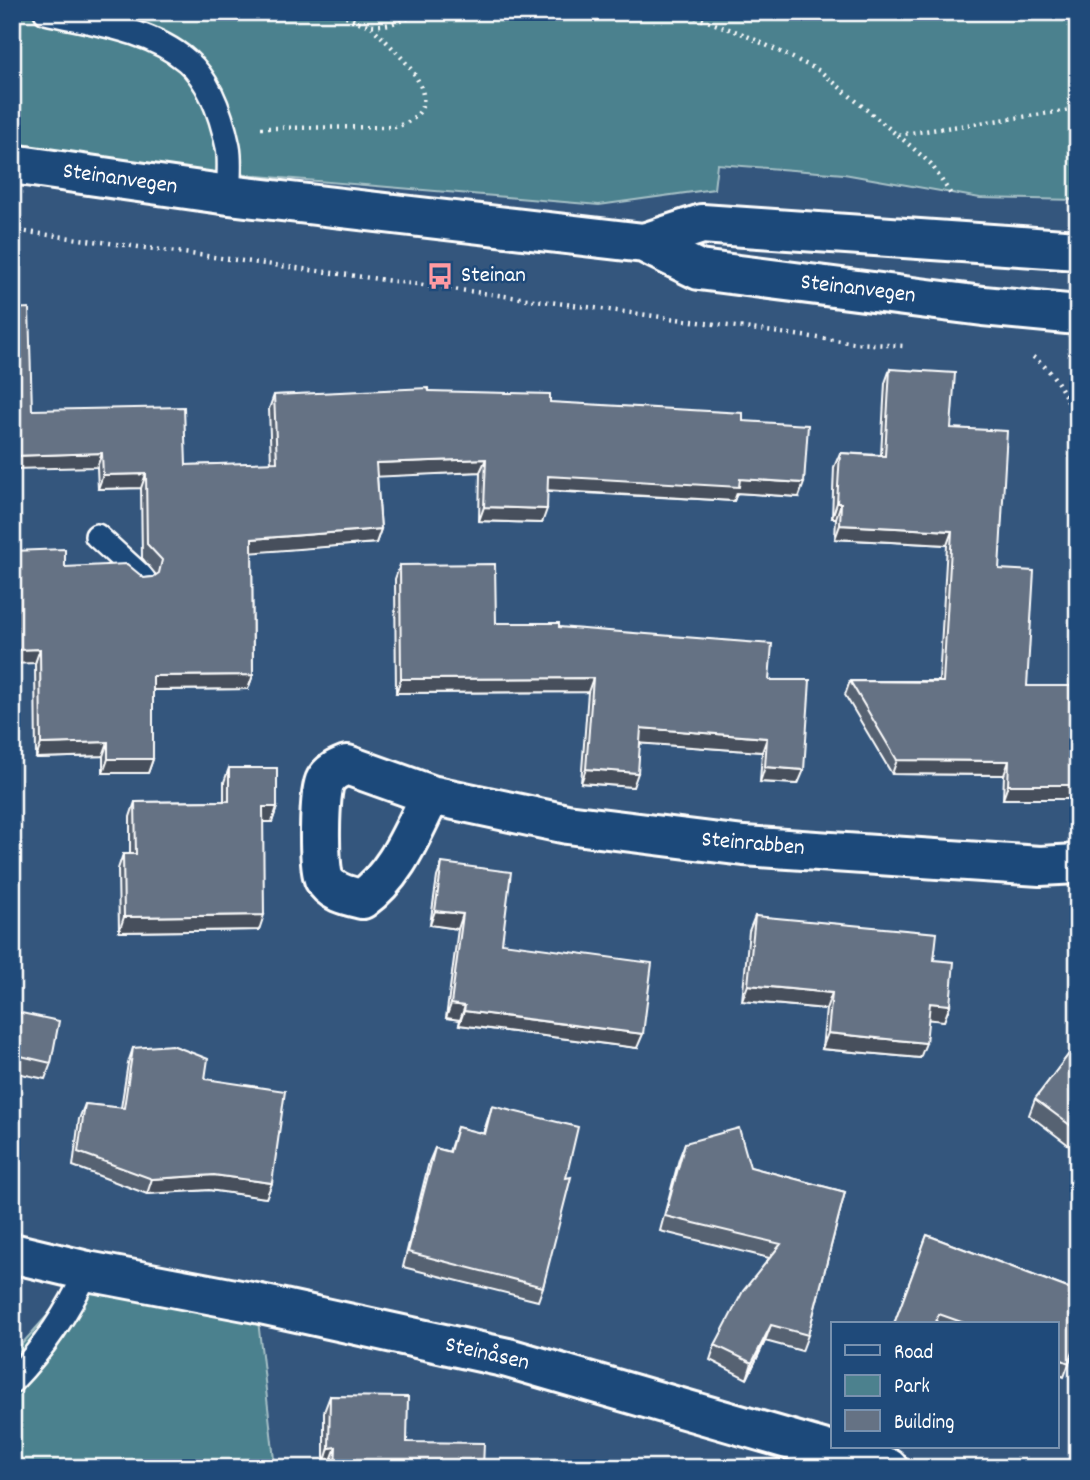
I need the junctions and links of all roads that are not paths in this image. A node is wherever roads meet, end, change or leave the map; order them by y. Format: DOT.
graph roads {
  1 [pos="46,12"];
  2 [pos="12,164"];
  3 [pos="229,195"];
  4 [pos="644,243"];
  5 [pos="1078,250"];
  6 [pos="1078,315"];
  7 [pos="97,536"];
  8 [pos="144,578"];
  9 [pos="431,795"];
  10 [pos="1078,864"];
  11 [pos="12,1253"];
  12 [pos="87,1271"];
  13 [pos="12,1381"];
  14 [pos="882,1467"];
  1 -- 3 [label="lane"];
  2 -- 3 [label="street, Steinanvegen"];
  3 -- 4 [label="street, Steinanvegen"];
  4 -- 5 [label="street, Steinanvegen"];
  4 -- 6 [label="street, Steinanvegen"];
  7 -- 8 [label="lane"];
  9 -- 10 [label="street, Steinrabben"];
  11 -- 12 [label="street, Steinåsen"];
  12 -- 13 [label="lane"];
  12 -- 14 [label="street, Steinåsen"];
}
